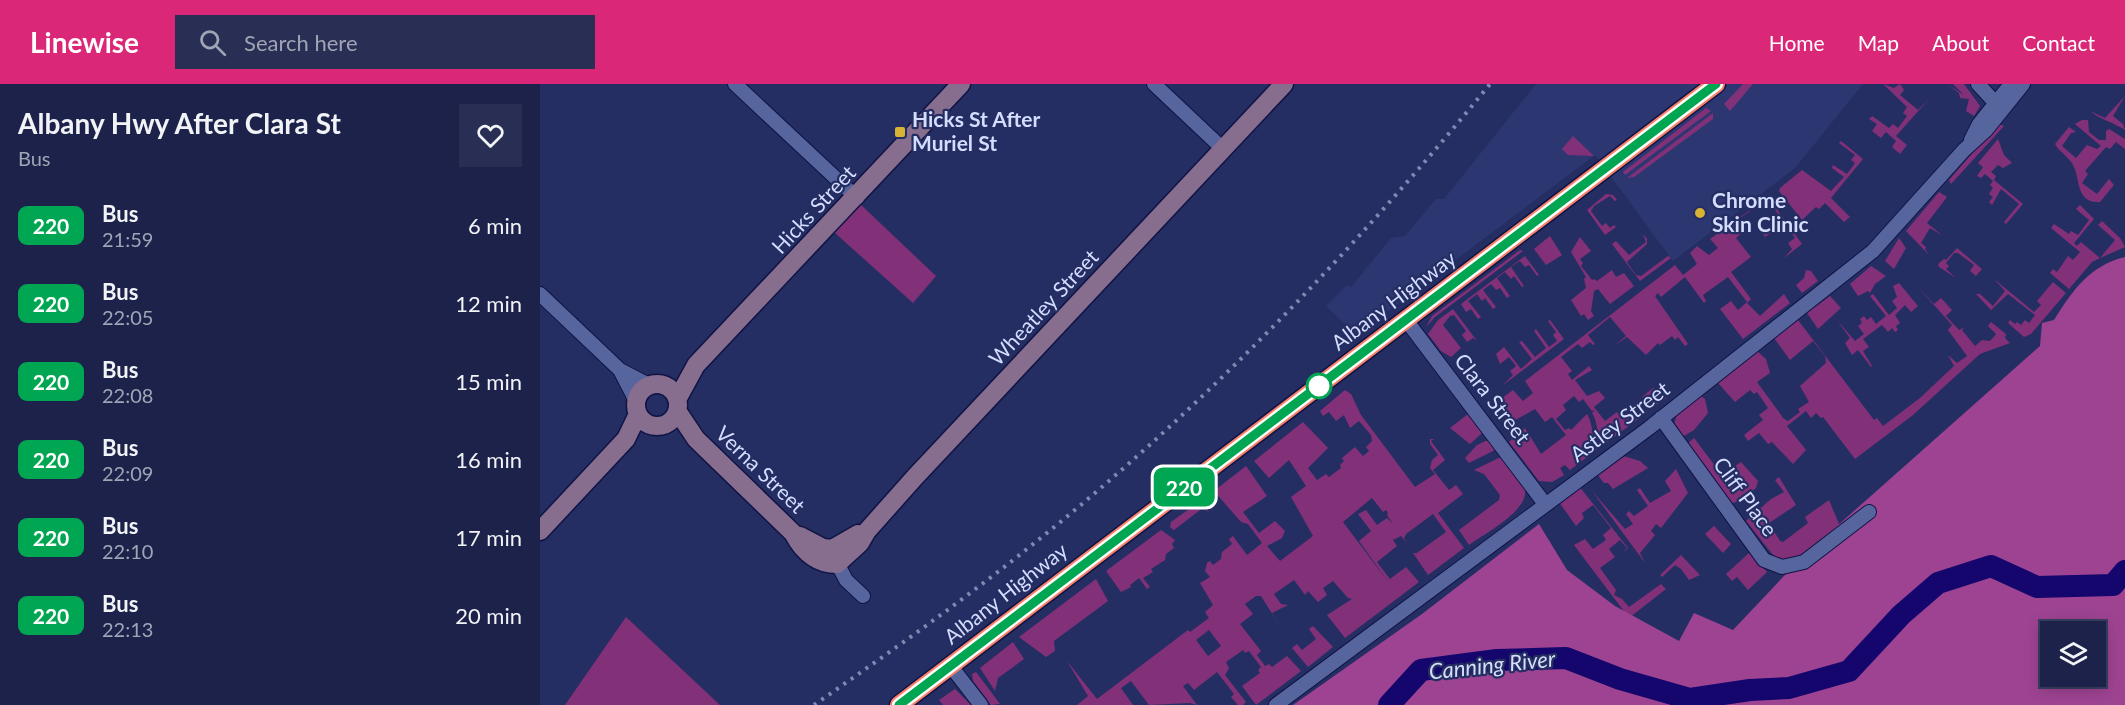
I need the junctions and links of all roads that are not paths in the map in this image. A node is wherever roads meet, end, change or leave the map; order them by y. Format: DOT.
graph roads {
  1 [pos="735,84"];
  2 [pos="962,84"];
  3 [pos="1154,84"];
  4 [pos="1284,84"];
  5 [pos="1716,84"];
  6 [pos="1978,84"];
  7 [pos="2011,87"];
  8 [pos="1999,106"];
  9 [pos="1223,149"];
  10 [pos="857,198"];
  11 [pos="540,294"];
  12 [pos="1406,320"];
  13 [pos="696,365"];
  14 [pos="620,370"];
  15 [pos="655,384"];
  16 [pos="678,405"];
  17 [pos="647,417"];
  18 [pos="1661,418"];
  19 [pos="696,439"];
  20 [pos="1545,504"];
  21 [pos="1869,512"];
  22 [pos="540,531"];
  23 [pos="833,556"];
  24 [pos="863,596"];
  25 [pos="950,666"];
  26 [pos="899,705"];
  27 [pos="981,705"];
  28 [pos="1276,705"];
  1 -- 10 [label="street"];
  2 -- 10 [label="street, Hicks Street"];
  3 -- 9 [label="street"];
  4 -- 9 [label="street, Wheatley Street"];
  5 -- 12 [label="highway, Albany Highway"];
  6 -- 8 [label="street"];
  7 -- 8 [label="street, Astley Street"];
  8 -- 18 [label="street, Astley Street"];
  9 -- 23 [label="street, Wheatley Street"];
  10 -- 13 [label="street, Hicks Street"];
  11 -- 14 [label="street"];
  12 -- 20 [label="street, Clara Street"];
  12 -- 25 [label="highway, Albany Highway"];
  13 -- 15 [label="street, Hicks Street"];
  13 -- 16 [label="street, Hicks Street"];
  14 -- 15 [label="street"];
  14 -- 17 [label="street"];
  15 -- 16 [label="street"];
  15 -- 17 [label="street"];
  16 -- 17 [label="street"];
  16 -- 19 [label="street, Verna Street"];
  17 -- 19 [label="street, Verna Street"];
  17 -- 22 [label="street"];
  18 -- 20 [label="street, Astley Street"];
  18 -- 21 [label="street, Cliff Place"];
  19 -- 23 [label="street, Verna Street"];
  20 -- 28 [label="street, Astley Street"];
  23 -- 24 [label="street"];
  25 -- 26 [label="highway, Albany Highway"];
  25 -- 27 [label="street"];
}
